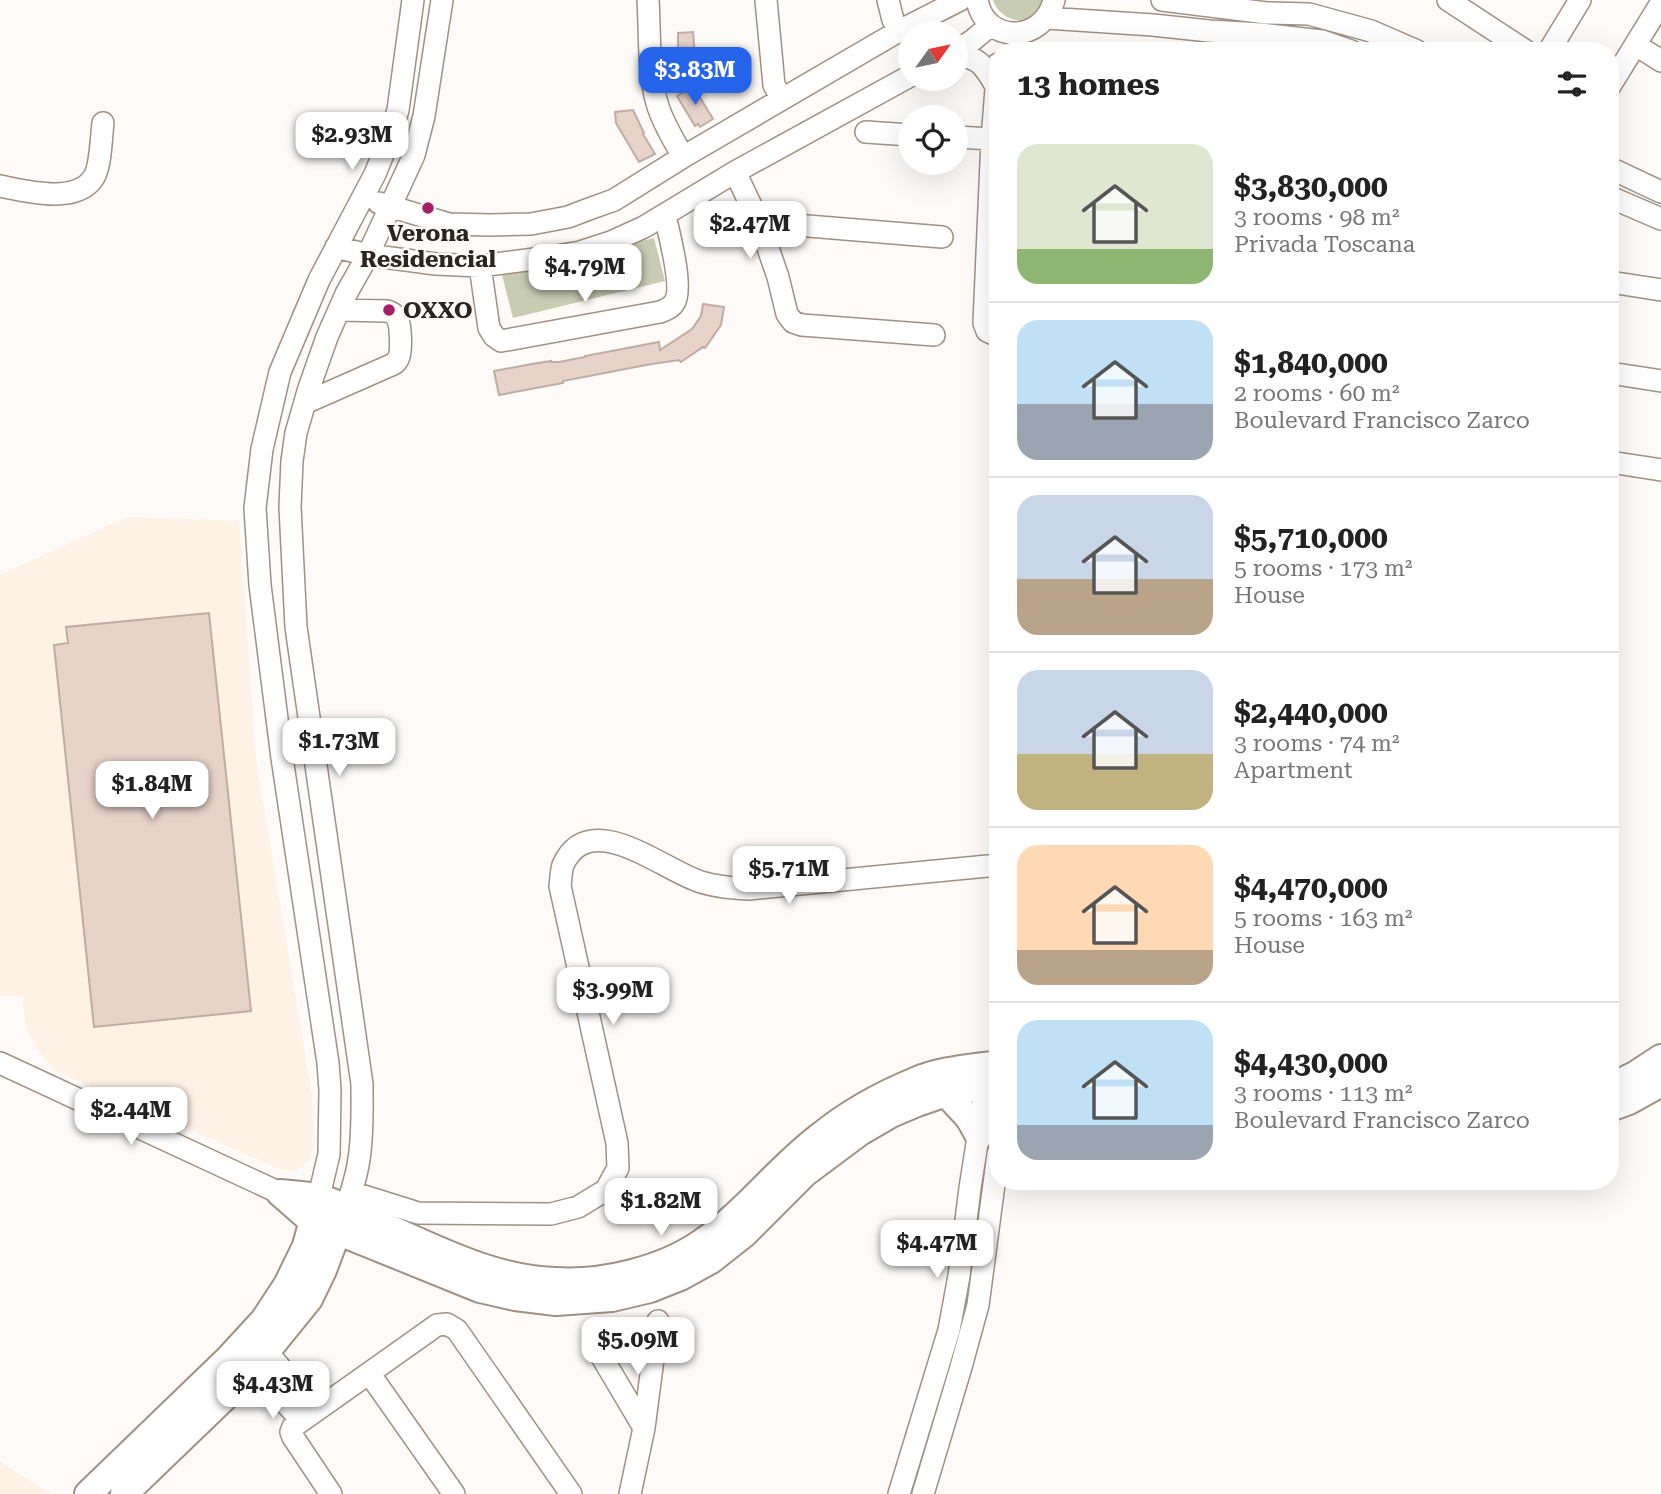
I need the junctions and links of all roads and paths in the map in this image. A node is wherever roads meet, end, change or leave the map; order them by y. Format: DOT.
graph roads {
  1 [pos="413,0"];
  2 [pos="442,0"];
  3 [pos="648,0"];
  4 [pos="766,0"];
  5 [pos="888,0"];
  6 [pos="960,0"];
  7 [pos="977,0"];
  8 [pos="1163,0"];
  9 [pos="1448,0"];
  10 [pos="1580,0"];
  11 [pos="1661,3"];
  12 [pos="1264,16"];
  13 [pos="919,21"];
  14 [pos="1040,25"];
  15 [pos="898,29"];
  16 [pos="898,32"];
  17 [pos="997,35"];
  18 [pos="1325,42"];
  19 [pos="1396,42"];
  20 [pos="1511,42"];
  21 [pos="1554,42"];
  22 [pos="968,43"];
  23 [pos="1636,45"];
  24 [pos="968,57"];
  25 [pos="1661,61"];
  26 [pos="1619,72"];
  27 [pos="989,75"];
  28 [pos="898,83"];
  29 [pos="782,99"];
  30 [pos="103,123"];
  31 [pos="866,132"];
  32 [pos="898,134"];
  33 [pos="968,138"];
  34 [pos="989,139"];
  35 [pos="683,157"];
  36 [pos="734,172"];
  37 [pos="1619,172"];
  38 [pos="0,186"];
  39 [pos="1661,192"];
  40 [pos="362,198"];
  41 [pos="1619,201"];
  42 [pos="391,207"];
  43 [pos="666,216"];
  44 [pos="1661,219"];
  45 [pos="759,222"];
  46 [pos="942,237"];
  47 [pos="336,247"];
  48 [pos="368,256"];
  49 [pos="480,266"];
  50 [pos="989,274"];
  51 [pos="1619,283"];
  52 [pos="1661,290"];
  53 [pos="339,310"];
  54 [pos="989,332"];
  55 [pos="934,335"];
  56 [pos="1619,375"];
  57 [pos="1661,382"];
  58 [pos="305,403"];
  59 [pos="1619,463"];
  60 [pos="1661,470"];
  61 [pos="989,866"];
  62 [pos="1661,1058"];
  63 [pos="0,1063"];
  64 [pos="989,1074"];
  65 [pos="989,1076"];
  66 [pos="1619,1083"];
  67 [pos="1661,1083"];
  68 [pos="946,1093"];
  69 [pos="1619,1105"];
  70 [pos="989,1128"];
  71 [pos="988,1145"];
  72 [pos="280,1193"];
  73 [pos="316,1209"];
  74 [pos="345,1211"];
  75 [pos="658,1321"];
  76 [pos="596,1347"];
  77 [pos="260,1360"];
  78 [pos="369,1373"];
  79 [pos="309,1415"];
  80 [pos="644,1428"];
  81 [pos="88,1494"];
  82 [pos="124,1494"];
  83 [pos="331,1494"];
  84 [pos="454,1494"];
  85 [pos="571,1494"];
  86 [pos="630,1494"];
  87 [pos="899,1494"];
  88 [pos="923,1494"];
  1 -- 40 [label="street"];
  2 -- 42 [label="street"];
  3 -- 35 [label="street"];
  4 -- 29 [label="street"];
  5 -- 15 [label="street"];
  6 -- 13 [label="street"];
  7 -- 17 [label="street"];
  8 -- 12 [label="street"];
  9 -- 20 [label="street"];
  10 -- 21 [label="street"];
  11 -- 23 [label="street"];
  12 -- 14 [label="street"];
  12 -- 18 [label="street"];
  12 -- 19 [label="street"];
  14 -- 17 [label="street"];
  16 -- 29 [label="street"];
  17 -- 22 [label="street"];
  23 -- 25 [label="street"];
  23 -- 26 [label="street"];
  24 -- 27 [label="street"];
  28 -- 36 [label="street"];
  29 -- 35 [label="street"];
  30 -- 38 [label="street"];
  31 -- 32 [label="street"];
  33 -- 34 [label="street"];
  35 -- 42 [label="street"];
  36 -- 43 [label="street"];
  36 -- 45 [label="street"];
  37 -- 39 [label="street"];
  40 -- 42 [label="street"];
  40 -- 47 [label="street"];
  41 -- 44 [label="street"];
  42 -- 48 [label="street"];
  43 -- 49 [label="street"];
  43 -- 49 [label="street"];
  45 -- 46 [label="street"];
  45 -- 55 [label="street"];
  47 -- 48 [label="street"];
  47 -- 73 [label="street"];
  48 -- 49 [label="street"];
  48 -- 53 [label="street"];
  50 -- 54 [label="street"];
  51 -- 52 [label="street"];
  53 -- 58 [label="street"];
  53 -- 58 [label="street"];
  56 -- 57 [label="street"];
  58 -- 74 [label="street"];
  59 -- 60 [label="street"];
  61 -- 74 [label="street"];
  62 -- 66 [label="main road"];
  63 -- 72 [label="street"];
  64 -- 74 [label="main road"];
  65 -- 68 [label="main road"];
  67 -- 69 [label="main road"];
  68 -- 71 [label="main road"];
  68 -- 74 [label="main road"];
  70 -- 71 [label="street"];
  71 -- 87 [label="street"];
  71 -- 88 [label="street"];
  72 -- 73 [label="main road"];
  73 -- 74 [label="main road"];
  73 -- 81 [label="main road"];
  74 -- 77 [label="main road"];
  75 -- 80 [label="street"];
  76 -- 80 [label="street"];
  77 -- 79 [label="street"];
  77 -- 82 [label="main road"];
  78 -- 79 [label="street"];
  78 -- 84 [label="street"];
  78 -- 85 [label="street"];
  79 -- 83 [label="street"];
  80 -- 86 [label="street"];
}
